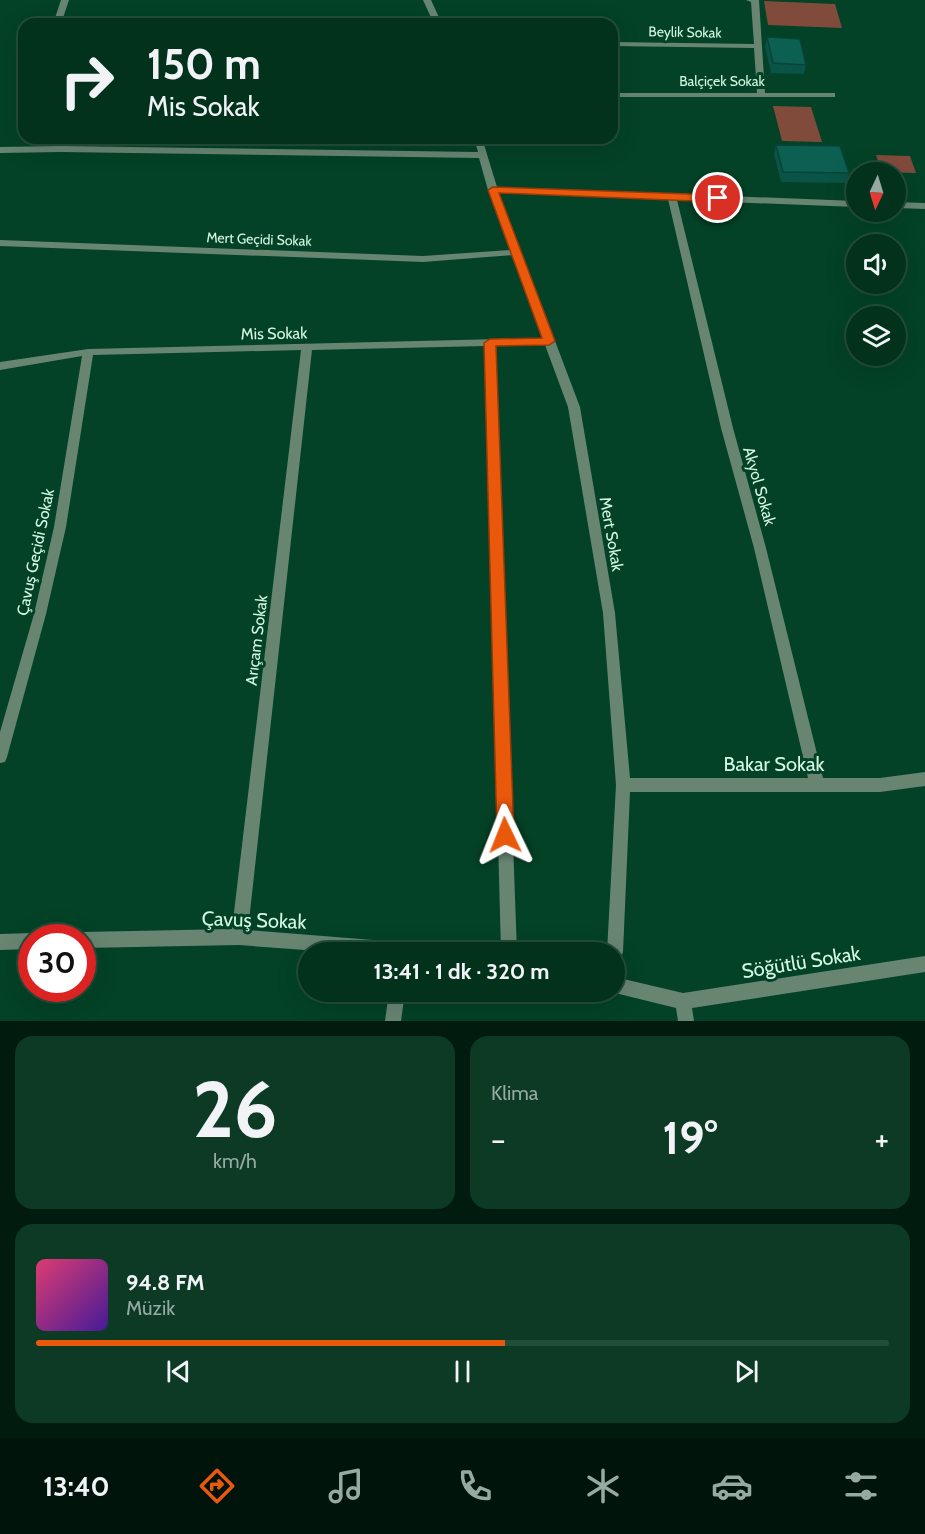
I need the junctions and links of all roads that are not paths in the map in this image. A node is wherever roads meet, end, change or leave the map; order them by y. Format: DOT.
graph roads {
  1 [pos="65,0"];
  2 [pos="427,0"];
  3 [pos="750,0"];
  4 [pos="755,0"];
  5 [pos="59,18"];
  6 [pos="435,18"];
  7 [pos="618,44"];
  8 [pos="758,46"];
  9 [pos="618,95"];
  10 [pos="761,95"];
  11 [pos="832,95"];
  12 [pos="64,144"];
  13 [pos="480,144"];
  14 [pos="61,149"];
  15 [pos="0,150"];
  16 [pos="483,155"];
  17 [pos="493,190"];
  18 [pos="672,197"];
  19 [pos="846,204"];
  20 [pos="906,205"];
  21 [pos="925,206"];
  22 [pos="0,243"];
  23 [pos="516,252"];
  24 [pos="549,341"];
  25 [pos="490,343"];
  26 [pos="307,347"];
  27 [pos="88,352"];
  28 [pos="0,366"];
  29 [pos="0,757"];
  30 [pos="925,779"];
  31 [pos="623,785"];
  32 [pos="817,785"];
  33 [pos="239,937"];
  34 [pos="96,940"];
  35 [pos="18,941"];
  36 [pos="0,942"];
  37 [pos="298,942"];
  38 [pos="509,942"];
  39 [pos="615,942"];
  40 [pos="925,964"];
  41 [pos="625,987"];
  42 [pos="683,1001"];
  43 [pos="396,1002"];
  44 [pos="393,1021"];
  45 [pos="686,1021"];
  1 -- 5 [label="street"];
  2 -- 6 [label="street"];
  3 -- 4 [label="street"];
  4 -- 8 [label="street"];
  7 -- 8 [label="street, Beylik Sokak"];
  8 -- 10 [label="street"];
  9 -- 10 [label="street, Balçiçek Sokak"];
  10 -- 11 [label="street, Balçiçek Sokak"];
  12 -- 14 [label="street"];
  13 -- 16 [label="street, Mert Sokak"];
  14 -- 15 [label="street"];
  14 -- 16 [label="street"];
  16 -- 17 [label="street, Mert Sokak"];
  17 -- 18 [label="street"];
  17 -- 23 [label="street, Mert Sokak"];
  18 -- 19 [label="street"];
  18 -- 32 [label="street, Akyol Sokak"];
  20 -- 21 [label="street"];
  22 -- 23 [label="street, Mert Geçidi Sokak"];
  23 -- 24 [label="street, Mert Sokak"];
  24 -- 25 [label="street, Mis Sokak"];
  24 -- 31 [label="street, Mert Sokak"];
  25 -- 26 [label="street, Mis Sokak"];
  25 -- 38 [label="street"];
  26 -- 27 [label="street, Mis Sokak"];
  26 -- 33 [label="street, Arıçam Sokak"];
  27 -- 28 [label="street, Mis Sokak"];
  27 -- 29 [label="street, Çavuş Geçidi Sokak"];
  30 -- 32 [label="street, Bakar Sokak"];
  31 -- 32 [label="street, Bakar Sokak"];
  31 -- 39 [label="street, Mert Sokak"];
  33 -- 34 [label="street, Çavuş Sokak"];
  33 -- 37 [label="street, Çavuş Sokak"];
  35 -- 36 [label="street"];
  40 -- 42 [label="street, Söğütlü Sokak"];
  41 -- 42 [label="street"];
  42 -- 45 [label="street"];
  43 -- 44 [label="street"];
}
